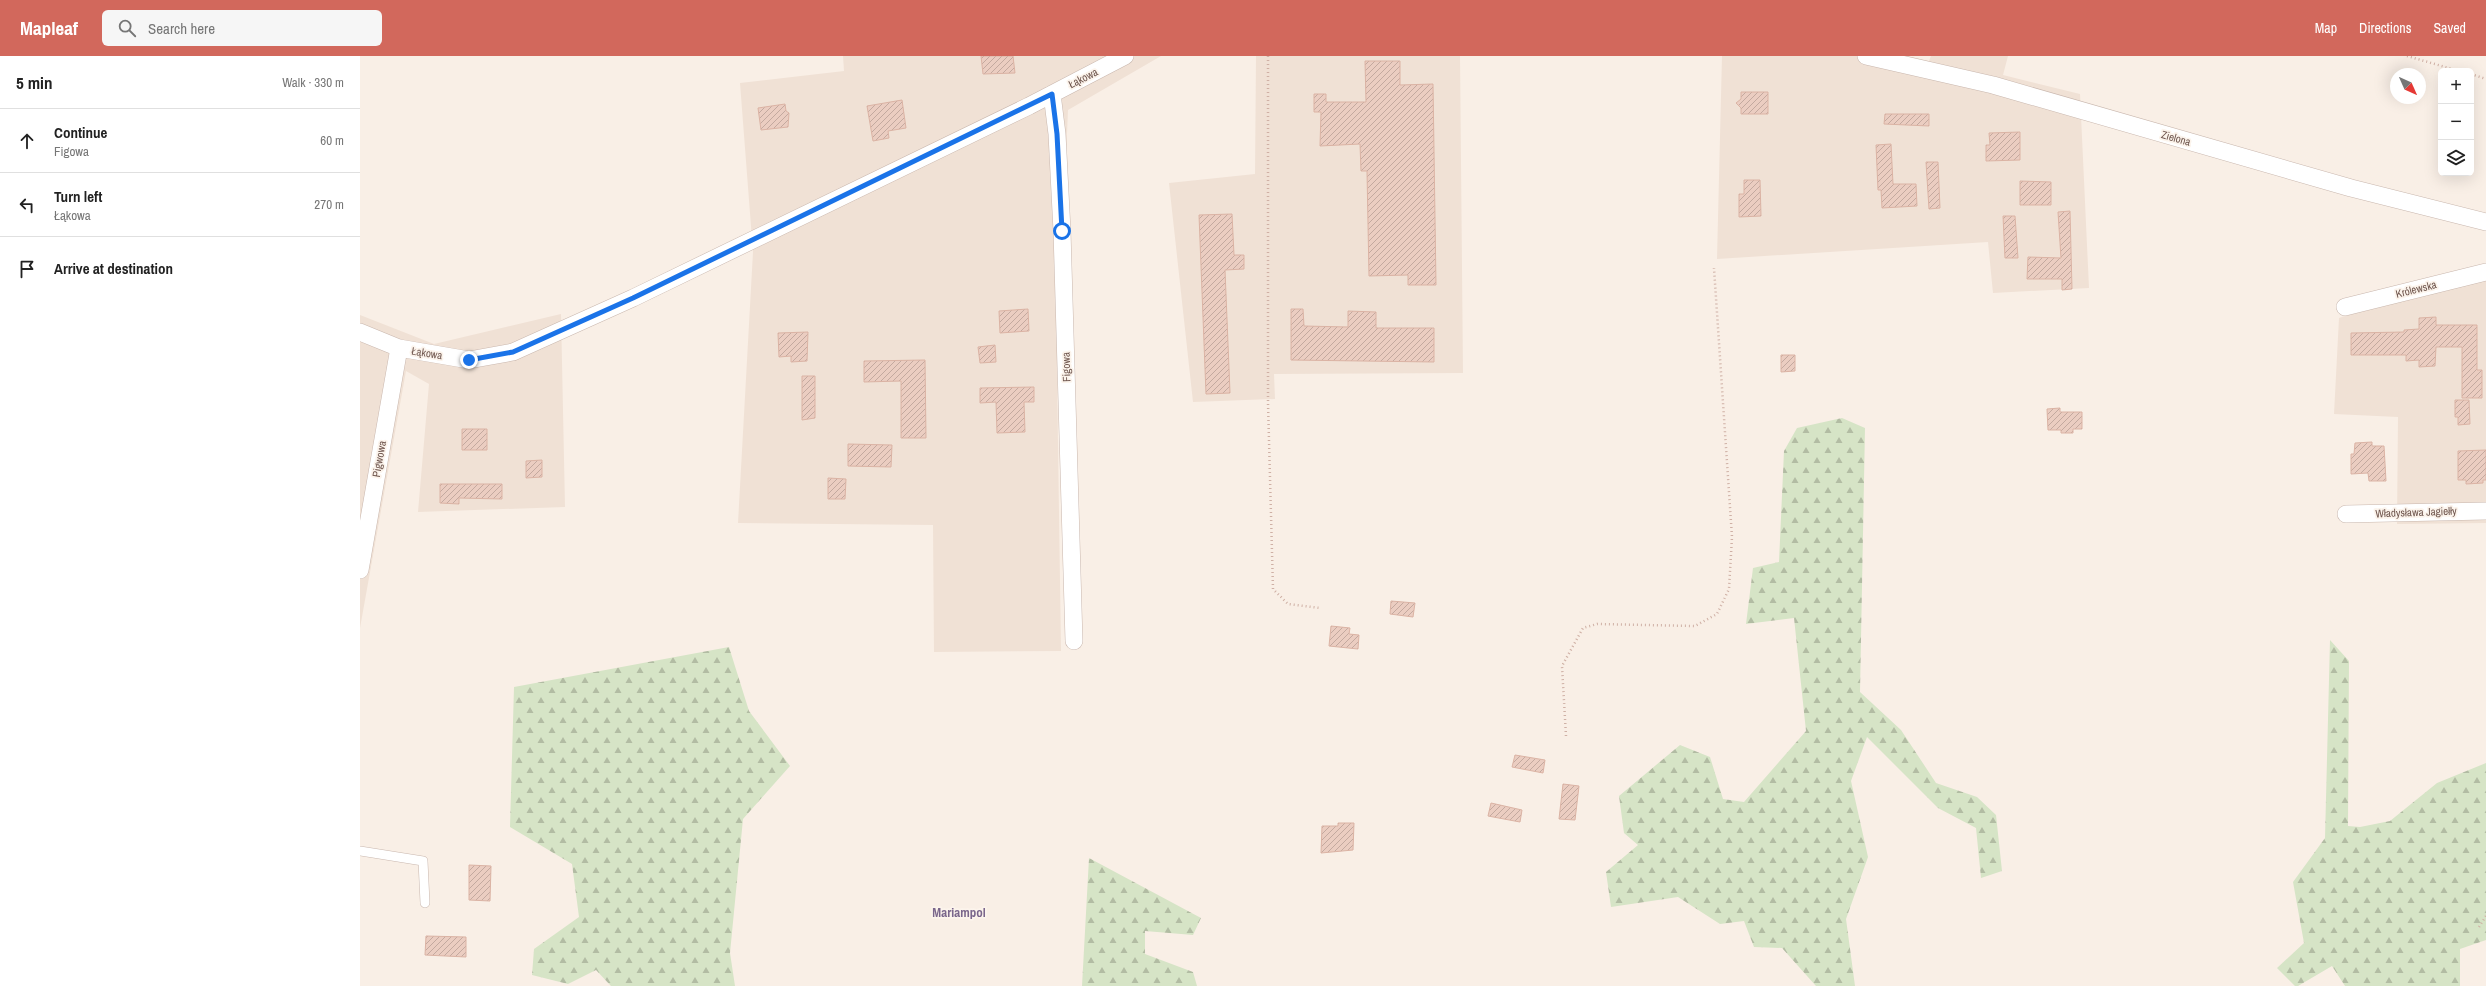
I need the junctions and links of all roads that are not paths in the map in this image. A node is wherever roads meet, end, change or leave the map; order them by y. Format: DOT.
graph roads {
  1 [pos="1125,56"];
  2 [pos="1866,56"];
  3 [pos="1052,94"];
  4 [pos="2486,222"];
  5 [pos="2486,272"];
  6 [pos="2345,307"];
  7 [pos="360,332"];
  8 [pos="399,348"];
  9 [pos="2486,510"];
  10 [pos="2346,514"];
  11 [pos="360,570"];
  12 [pos="1074,641"];
  13 [pos="360,851"];
  14 [pos="425,903"];
  1 -- 3 [label="street, Łąkowa"];
  2 -- 4 [label="street, Zielona"];
  3 -- 8 [label="street, Łąkowa"];
  3 -- 12 [label="street, Figowa"];
  5 -- 6 [label="street, Królewska"];
  7 -- 8 [label="street, Łąkowa"];
  8 -- 11 [label="street, Pigwowa"];
  9 -- 10 [label="street, Władysława Jagiełły"];
  13 -- 14 [label="lane"];
}
